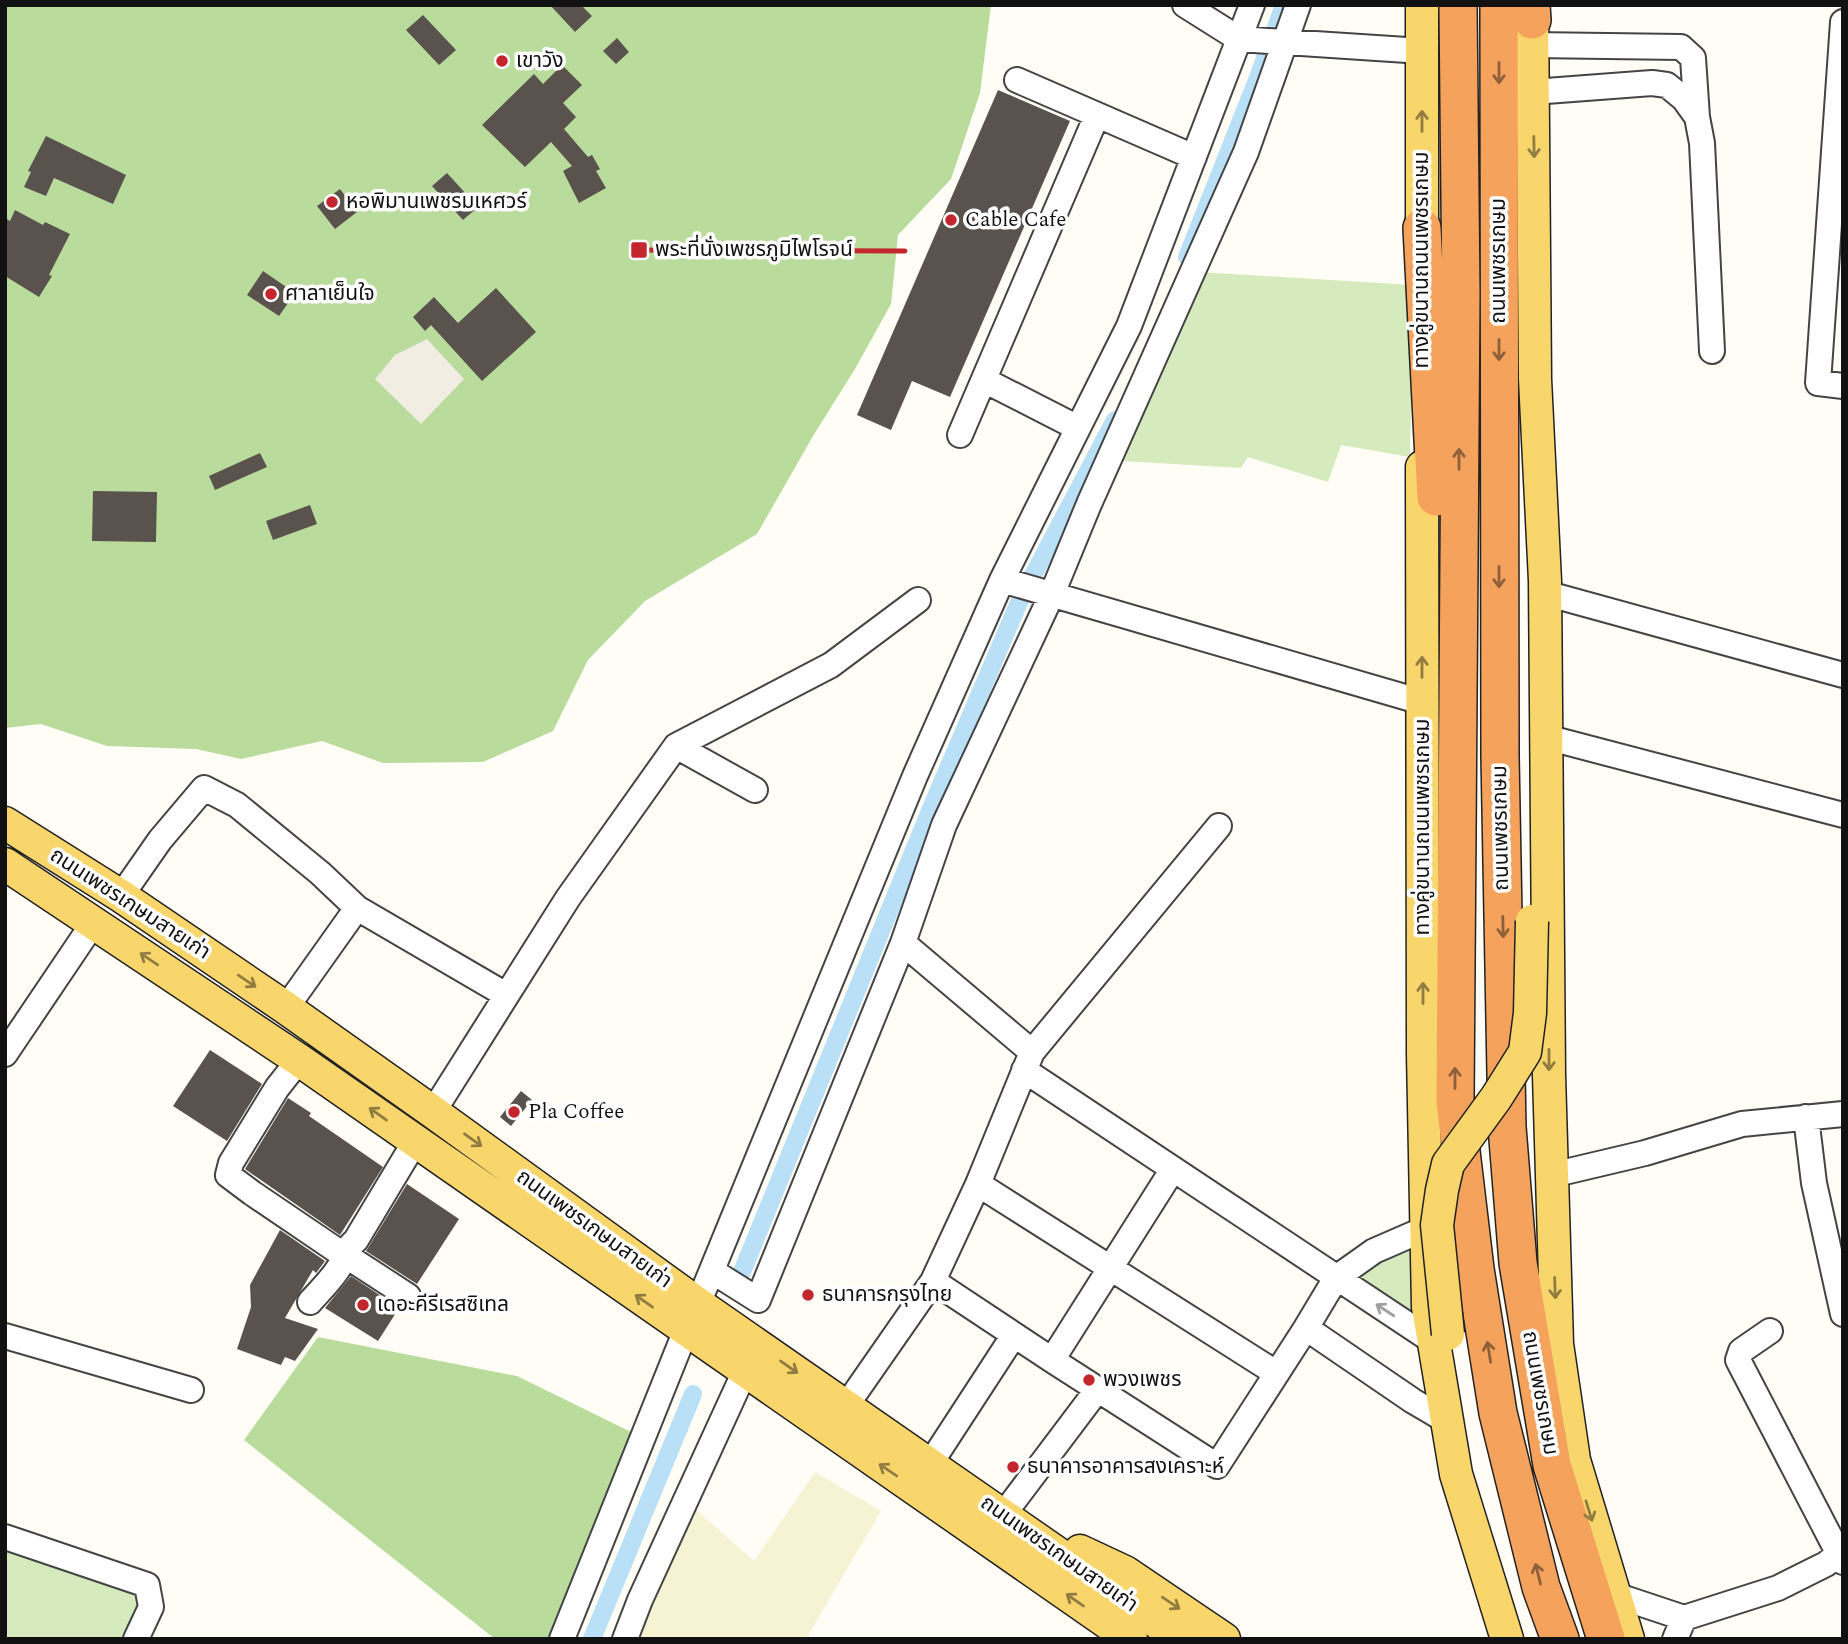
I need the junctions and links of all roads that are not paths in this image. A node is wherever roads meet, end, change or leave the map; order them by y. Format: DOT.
graph roads {
  1 [pos="1185,5"];
  2 [pos="1252,5"];
  3 [pos="1298,5"];
  4 [pos="1422,5"];
  5 [pos="1458,5"];
  6 [pos="1499,5"];
  7 [pos="1532,19"];
  8 [pos="1843,22"];
  9 [pos="1239,38"];
  10 [pos="1286,41"];
  11 [pos="1422,51"];
  12 [pos="1017,80"];
  13 [pos="1533,92"];
  14 [pos="1097,115"];
  15 [pos="1697,117"];
  16 [pos="1194,157"];
  17 [pos="1422,228"];
  18 [pos="1712,351"];
  19 [pos="1535,379"];
  20 [pos="984,380"];
  21 [pos="1843,386"];
  22 [pos="1077,428"];
  23 [pos="960,435"];
  24 [pos="1007,581"];
  25 [pos="1046,593"];
  26 [pos="1545,593"];
  27 [pos="918,600"];
  28 [pos="1843,676"];
  29 [pos="1422,702"];
  30 [pos="1546,737"];
  31 [pos="676,746"];
  32 [pos="755,790"];
  33 [pos="1843,814"];
  34 [pos="5,823"];
  35 [pos="1219,826"];
  36 [pos="5,864"];
  37 [pos="1457,865"];
  38 [pos="121,896"];
  39 [pos="357,908"];
  40 [pos="94,922"];
  41 [pos="902,943"];
  42 [pos="506,995"];
  43 [pos="286,1008"];
  44 [pos="5,1054"];
  45 [pos="299,1060"];
  46 [pos="1028,1061"];
  47 [pos="433,1112"];
  48 [pos="1843,1114"];
  49 [pos="1806,1117"];
  50 [pos="416,1140"];
  51 [pos="1173,1169"];
  52 [pos="1552,1175"];
  53 [pos="978,1184"];
  54 [pos="1427,1228"];
  55 [pos="346,1252"];
  56 [pos="1110,1267"];
  57 [pos="712,1271"];
  58 [pos="1336,1278"];
  59 [pos="933,1281"];
  60 [pos="408,1296"];
  61 [pos="310,1302"];
  62 [pos="1843,1314"];
  63 [pos="692,1317"];
  64 [pos="1306,1328"];
  65 [pos="1770,1331"];
  66 [pos="1014,1335"];
  67 [pos="5,1336"];
  68 [pos="1441,1338"];
  69 [pos="733,1351"];
  70 [pos="1052,1360"];
  71 [pos="1276,1373"];
  72 [pos="1098,1389"];
  73 [pos="191,1390"];
  74 [pos="846,1406"];
  75 [pos="1447,1421"];
  76 [pos="930,1464"];
  77 [pos="1003,1515"];
  78 [pos="5,1537"];
  79 [pos="1841,1555"];
  80 [pos="1615,1595"];
  81 [pos="1679,1629"];
  82 [pos="136,1639"];
  83 [pos="562,1639"];
  84 [pos="625,1639"];
  85 [pos="1131,1639"];
  86 [pos="1181,1639"];
  87 [pos="1224,1639"];
  88 [pos="1507,1639"];
  89 [pos="1525,1639"];
  90 [pos="1560,1639"];
  91 [pos="1606,1639"];
  92 [pos="1628,1639"];
  1 -- 9 [label="street"];
  2 -- 9 [label="street"];
  3 -- 10 [label="street"];
  4 -- 11 [label="main road, ทางคู่ขนานถนนเพชรเกษม"];
  37 -- 5 [label="highway, ถนนเพชรเกษม, one-way"];
  6 -- 91 [label="highway, ถนนเพชรเกษม, one-way"];
  7 -- 13 [label="main road"];
  7 -- 15 [label="street"];
  8 -- 21 [label="street"];
  9 -- 10 [label="street"];
  9 -- 16 [label="street"];
  10 -- 11 [label="street"];
  10 -- 25 [label="street"];
  17 -- 11 [label="main road, ทางคู่ขนานถนนเพชรเกษม, one-way"];
  12 -- 14 [label="street"];
  13 -- 15 [label="street"];
  13 -- 19 [label="main road, one-way"];
  14 -- 16 [label="street"];
  14 -- 20 [label="street"];
  15 -- 18 [label="street"];
  16 -- 22 [label="street"];
  29 -- 17 [label="main road, ทางคู่ขนานถนนเพชรเกษม, one-way"];
  17 -- 37 [label="highway"];
  19 -- 26 [label="main road"];
  19 -- 68 [label="main road, bridge"];
  20 -- 22 [label="street"];
  20 -- 23 [label="street"];
  22 -- 24 [label="street"];
  24 -- 25 [label="street"];
  24 -- 57 [label="street"];
  25 -- 29 [label="street"];
  25 -- 41 [label="street"];
  26 -- 28 [label="street"];
  26 -- 30 [label="main road"];
  27 -- 31 [label="street"];
  54 -- 29 [label="main road, ทางคู่ขนานถนนเพชรเกษม, one-way"];
  30 -- 33 [label="street"];
  30 -- 52 [label="main road, one-way"];
  31 -- 32 [label="street"];
  31 -- 42 [label="street"];
  34 -- 38 [label="main road, ถนนเพชรเกษมสายเก่า"];
  35 -- 46 [label="street"];
  36 -- 40 [label="main road, ถนนเพชรเกษมสายเก่า"];
  90 -- 37 [label="highway, ถนนเพชรเกษม, one-way"];
  38 -- 39 [label="street"];
  38 -- 43 [label="main road, ถนนเพชรเกษมสายเก่า, one-way"];
  39 -- 42 [label="street"];
  39 -- 43 [label="street"];
  40 -- 44 [label="street"];
  45 -- 40 [label="main road, ถนนเพชรเกษมสายเก่า, one-way"];
  41 -- 46 [label="street"];
  41 -- 57 [label="street"];
  42 -- 47 [label="street"];
  43 -- 47 [label="main road, ถนนเพชรเกษมสายเก่า"];
  50 -- 45 [label="main road, ถนนเพชรเกษมสายเก่า, one-way"];
  45 -- 55 [label="street"];
  46 -- 51 [label="street"];
  46 -- 53 [label="street"];
  47 -- 63 [label="main road, ถนนเพชรเกษมสายเก่า, one-way"];
  48 -- 49 [label="street"];
  49 -- 52 [label="street"];
  49 -- 62 [label="street"];
  50 -- 55 [label="street"];
  63 -- 50 [label="main road, ถนนเพชรเกษมสายเก่า, one-way"];
  51 -- 56 [label="street"];
  51 -- 58 [label="street"];
  52 -- 80 [label="main road, one-way"];
  53 -- 56 [label="street"];
  53 -- 59 [label="street"];
  54 -- 58 [label="street"];
  54 -- 68 [label="main road, ทางคู่ขนานถนนเพชรเกษม"];
  55 -- 60 [label="street"];
  55 -- 61 [label="street"];
  56 -- 70 [label="street"];
  56 -- 71 [label="street"];
  57 -- 63 [label="street"];
  58 -- 64 [label="street"];
  68 -- 58 [label="street, one-way"];
  59 -- 66 [label="street"];
  59 -- 74 [label="street"];
  63 -- 69 [label="main road, ถนนเพชรเกษมสายเก่า"];
  63 -- 83 [label="street"];
  64 -- 71 [label="street"];
  64 -- 75 [label="street"];
  65 -- 79 [label="street"];
  66 -- 70 [label="street"];
  66 -- 76 [label="street"];
  67 -- 73 [label="street"];
  68 -- 75 [label="main road, ทางคู่ขนานถนนเพชรเกษม"];
  68 -- 89 [label="main road"];
  69 -- 74 [label="main road, ถนนเพชรเกษมสายเก่า, one-way"];
  69 -- 84 [label="street"];
  85 -- 69 [label="main road, ถนนเพชรเกษมสายเก่า, one-way"];
  70 -- 72 [label="street"];
  71 -- 72 [label="street"];
  72 -- 77 [label="street"];
  74 -- 76 [label="main road, ถนนเพชรเกษมสายเก่า"];
  75 -- 88 [label="main road, ทางคู่ขนานถนนเพชรเกษม"];
  76 -- 77 [label="main road, ถนนเพชรเกษมสายเก่า"];
  77 -- 86 [label="main road, ถนนเพชรเกษมสายเก่า"];
  77 -- 87 [label="main road, one-way"];
  78 -- 82 [label="street"];
  79 -- 81 [label="street"];
  80 -- 81 [label="street"];
  80 -- 92 [label="main road"];
}
